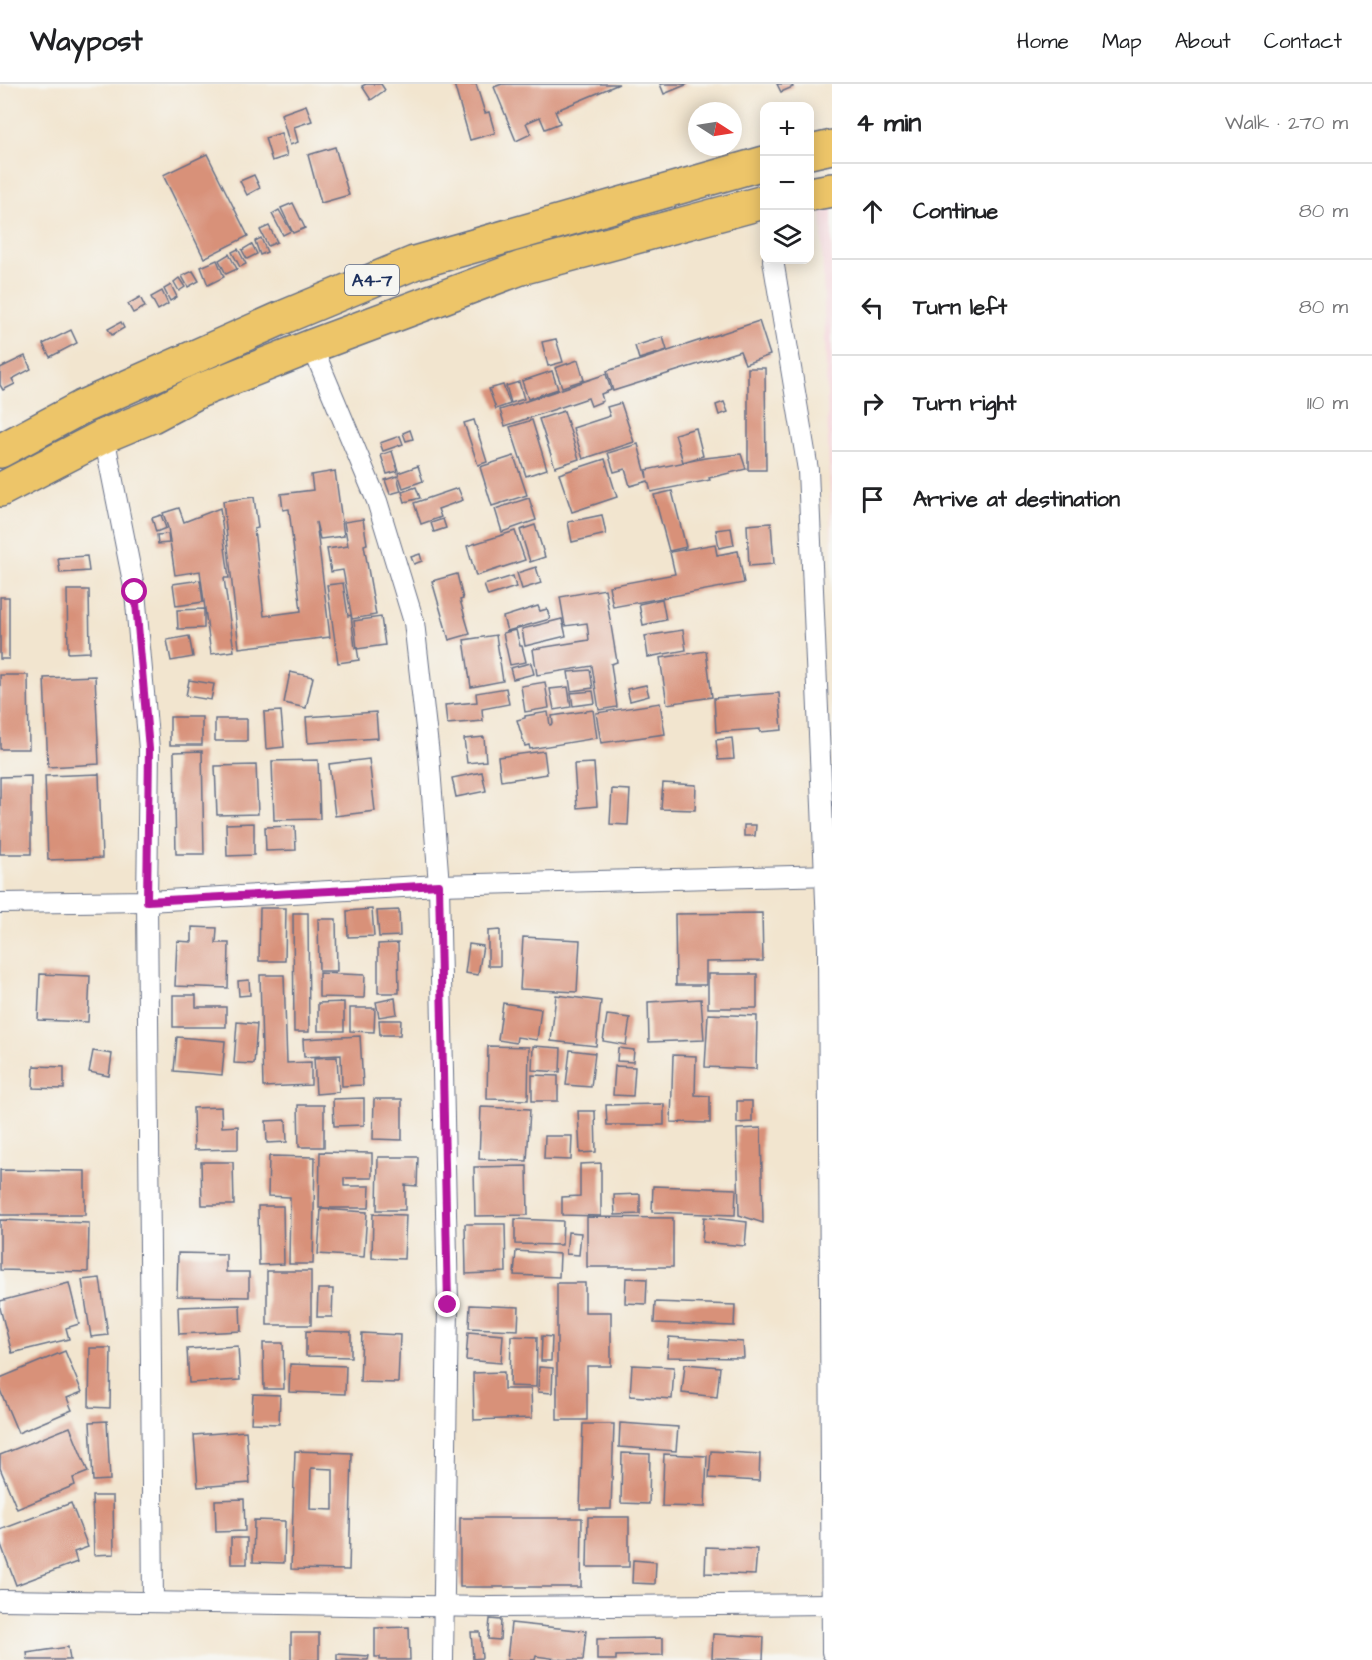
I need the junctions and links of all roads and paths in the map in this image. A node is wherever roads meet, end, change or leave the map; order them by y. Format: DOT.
graph roads {
  1 [pos="832,147"];
  2 [pos="814,151"];
  3 [pos="760,164"];
  4 [pos="832,190"];
  5 [pos="814,193"];
  6 [pos="760,204"];
  7 [pos="775,264"];
  8 [pos="312,345"];
  9 [pos="104,436"];
  10 [pos="0,451"];
  11 [pos="3,480"];
  12 [pos="828,875"];
  13 [pos="439,885"];
  14 [pos="147,901"];
  15 [pos="0,903"];
  16 [pos="0,1600"];
  17 [pos="153,1602"];
  18 [pos="832,1604"];
  19 [pos="443,1606"];
  20 [pos="832,1652"];
  21 [pos="443,1660"];
  1 -- 2 [label="highway"];
  3 -- 10 [label="highway, A4-7"];
  4 -- 5 [label="highway"];
  6 -- 8 [label="highway, A4-7"];
  7 -- 12 [label="street"];
  8 -- 9 [label="highway, A4-7"];
  8 -- 13 [label="street"];
  9 -- 11 [label="highway, A4-7"];
  9 -- 14 [label="street"];
  12 -- 13 [label="street"];
  12 -- 18 [label="street"];
  13 -- 14 [label="street"];
  13 -- 19 [label="street"];
  14 -- 15 [label="street"];
  14 -- 17 [label="street"];
  16 -- 17 [label="street"];
  17 -- 19 [label="street"];
  18 -- 19 [label="street"];
  18 -- 20 [label="street"];
  19 -- 21 [label="street"];
}
